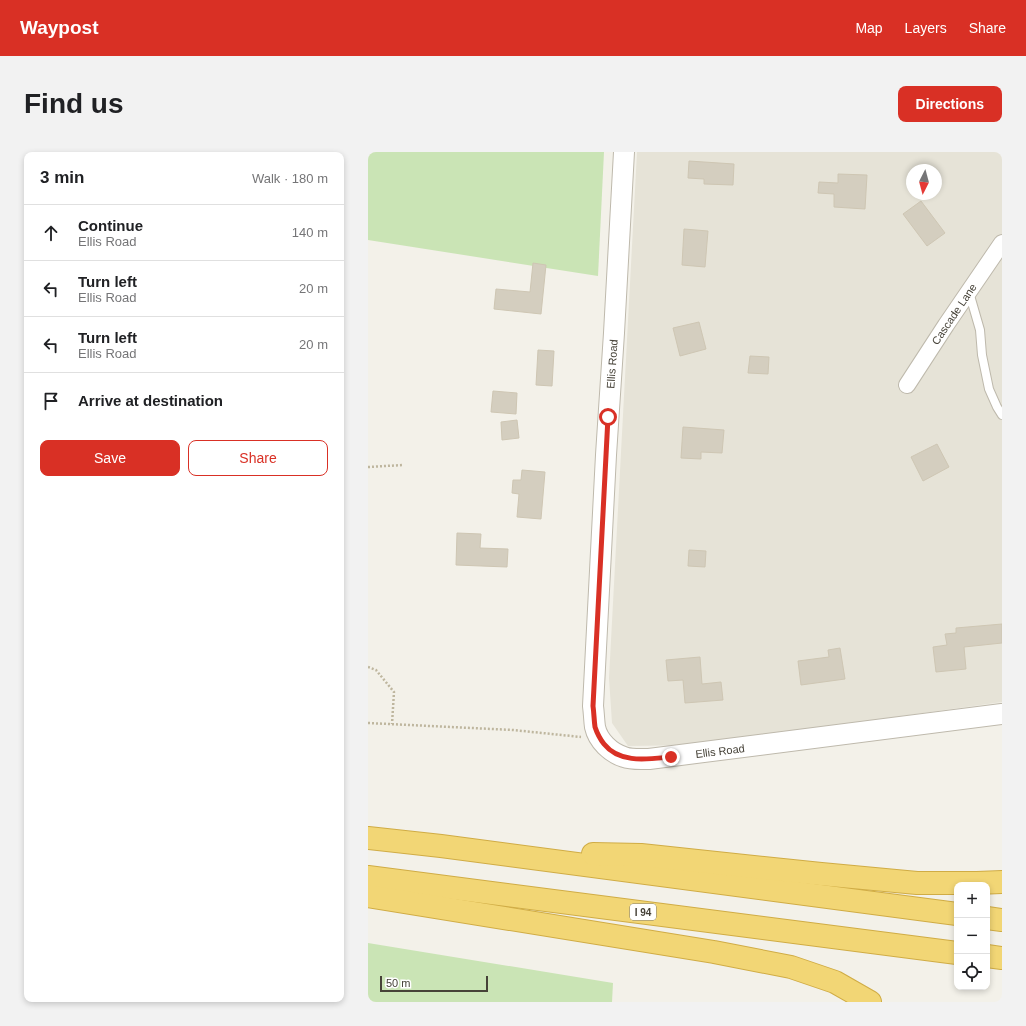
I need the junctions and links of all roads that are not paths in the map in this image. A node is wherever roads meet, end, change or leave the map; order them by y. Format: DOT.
graph roads {
  1 [pos="624,152"];
  2 [pos="1002,243"];
  3 [pos="969,291"];
  4 [pos="907,385"];
  5 [pos="1002,415"];
  6 [pos="1002,714"];
  7 [pos="368,838"];
  8 [pos="498,854"];
  9 [pos="368,877"];
  10 [pos="1002,882"];
  11 [pos="368,896"];
  12 [pos="954,914"];
  13 [pos="990,918"];
  14 [pos="1002,920"];
  15 [pos="954,953"];
  16 [pos="990,956"];
  17 [pos="1002,958"];
  18 [pos="870,1002"];
  1 -- 6 [label="street, Ellis Road"];
  2 -- 3 [label="street, Cascade Lane"];
  3 -- 4 [label="street, Cascade Lane"];
  3 -- 5 [label="lane"];
  7 -- 8 [label="highway"];
  8 -- 10 [label="highway"];
  8 -- 12 [label="highway"];
  9 -- 15 [label="highway, I 94"];
  11 -- 18 [label="highway"];
  13 -- 14 [label="highway"];
  16 -- 17 [label="highway"];
}
